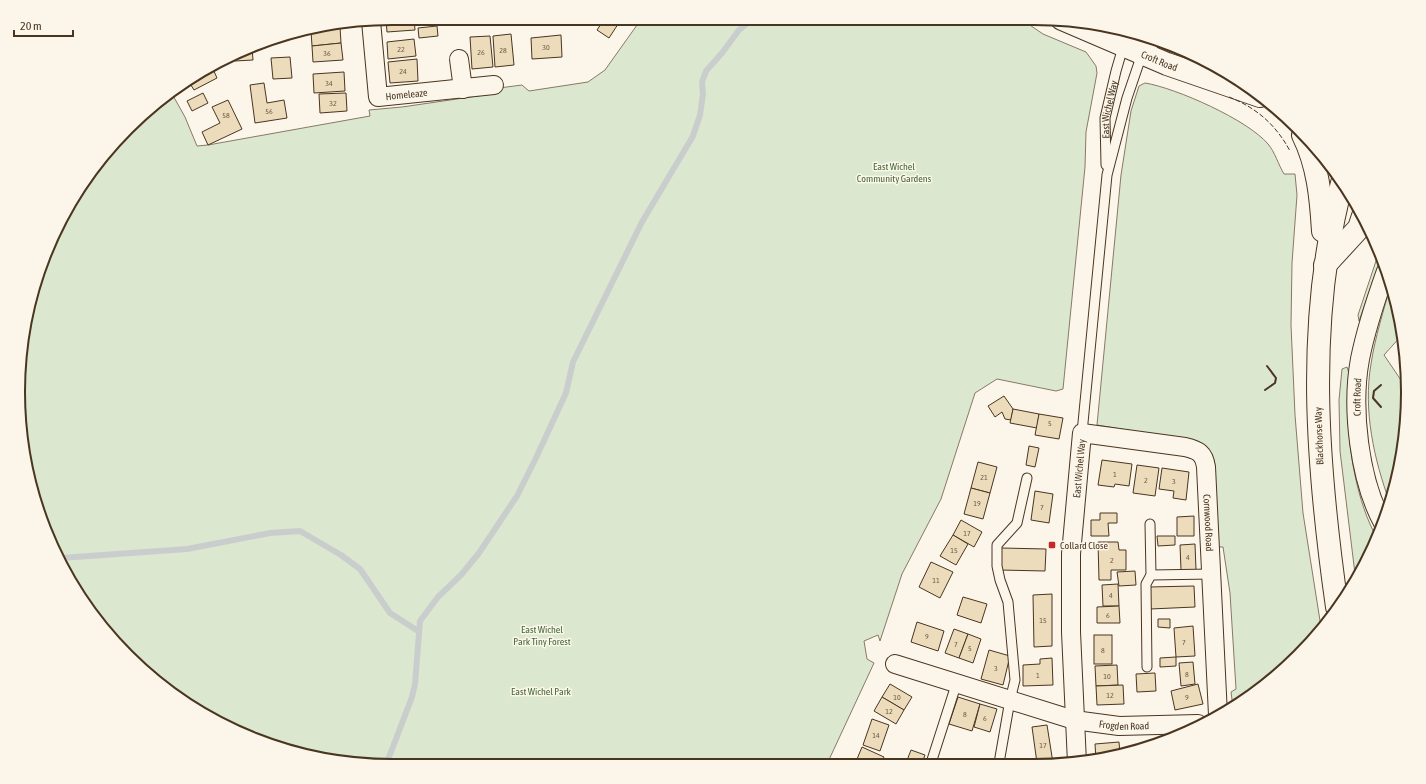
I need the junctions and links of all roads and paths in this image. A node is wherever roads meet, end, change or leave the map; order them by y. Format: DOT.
graph roads {
  1 [pos="371,26"];
  2 [pos="1118,35"];
  3 [pos="1136,40"];
  4 [pos="459,59"];
  5 [pos="1231,83"];
  6 [pos="494,85"];
  7 [pos="463,89"];
  8 [pos="1307,147"];
  9 [pos="1107,175"];
  10 [pos="1340,190"];
  11 [pos="1360,224"];
  12 [pos="1325,265"];
  13 [pos="1383,279"];
  14 [pos="1082,433"];
  15 [pos="1027,478"];
  16 [pos="1380,515"];
  17 [pos="1150,524"];
  18 [pos="1212,574"];
  19 [pos="1151,575"];
  20 [pos="1336,600"];
  21 [pos="895,664"];
  22 [pos="1147,666"];
  23 [pos="957,682"];
  24 [pos="1010,700"];
  25 [pos="1218,710"];
  26 [pos="1074,720"];
  27 [pos="1189,724"];
  28 [pos="1077,756"];
  29 [pos="932,759"];
  30 [pos="1000,759"];
  1 -- 7 [label="street, Homeleaze"];
  2 -- 3 [label="main road, Croft Road"];
  3 -- 5 [label="main road, Croft Road"];
  3 -- 9 [label="lane, East Wichel Way"];
  3 -- 9 [label="lane, East Wichel Way"];
  4 -- 7 [label="street"];
  6 -- 7 [label="street, Homeleaze"];
  8 -- 12 [label="main road"];
  9 -- 14 [label="lane, East Wichel Way"];
  10 -- 12 [label="main road, Blackhorse Way"];
  11 -- 12 [label="main road"];
  12 -- 20 [label="main road, Blackhorse Way"];
  13 -- 16 [label="street, Croft Road"];
  14 -- 18 [label="street, Cornwood Road"];
  14 -- 26 [label="street, East Wichel Way"];
  15 -- 24 [label="lane"];
  17 -- 19 [label="lane"];
  18 -- 19 [label="lane"];
  18 -- 25 [label="street, Cornwood Road"];
  19 -- 22 [label="lane"];
  21 -- 23 [label="street"];
  23 -- 24 [label="street"];
  23 -- 29 [label="lane"];
  24 -- 26 [label="street"];
  24 -- 30 [label="lane"];
  26 -- 27 [label="street, Frogden Road"];
  26 -- 28 [label="street, East Wichel Way"];
}
